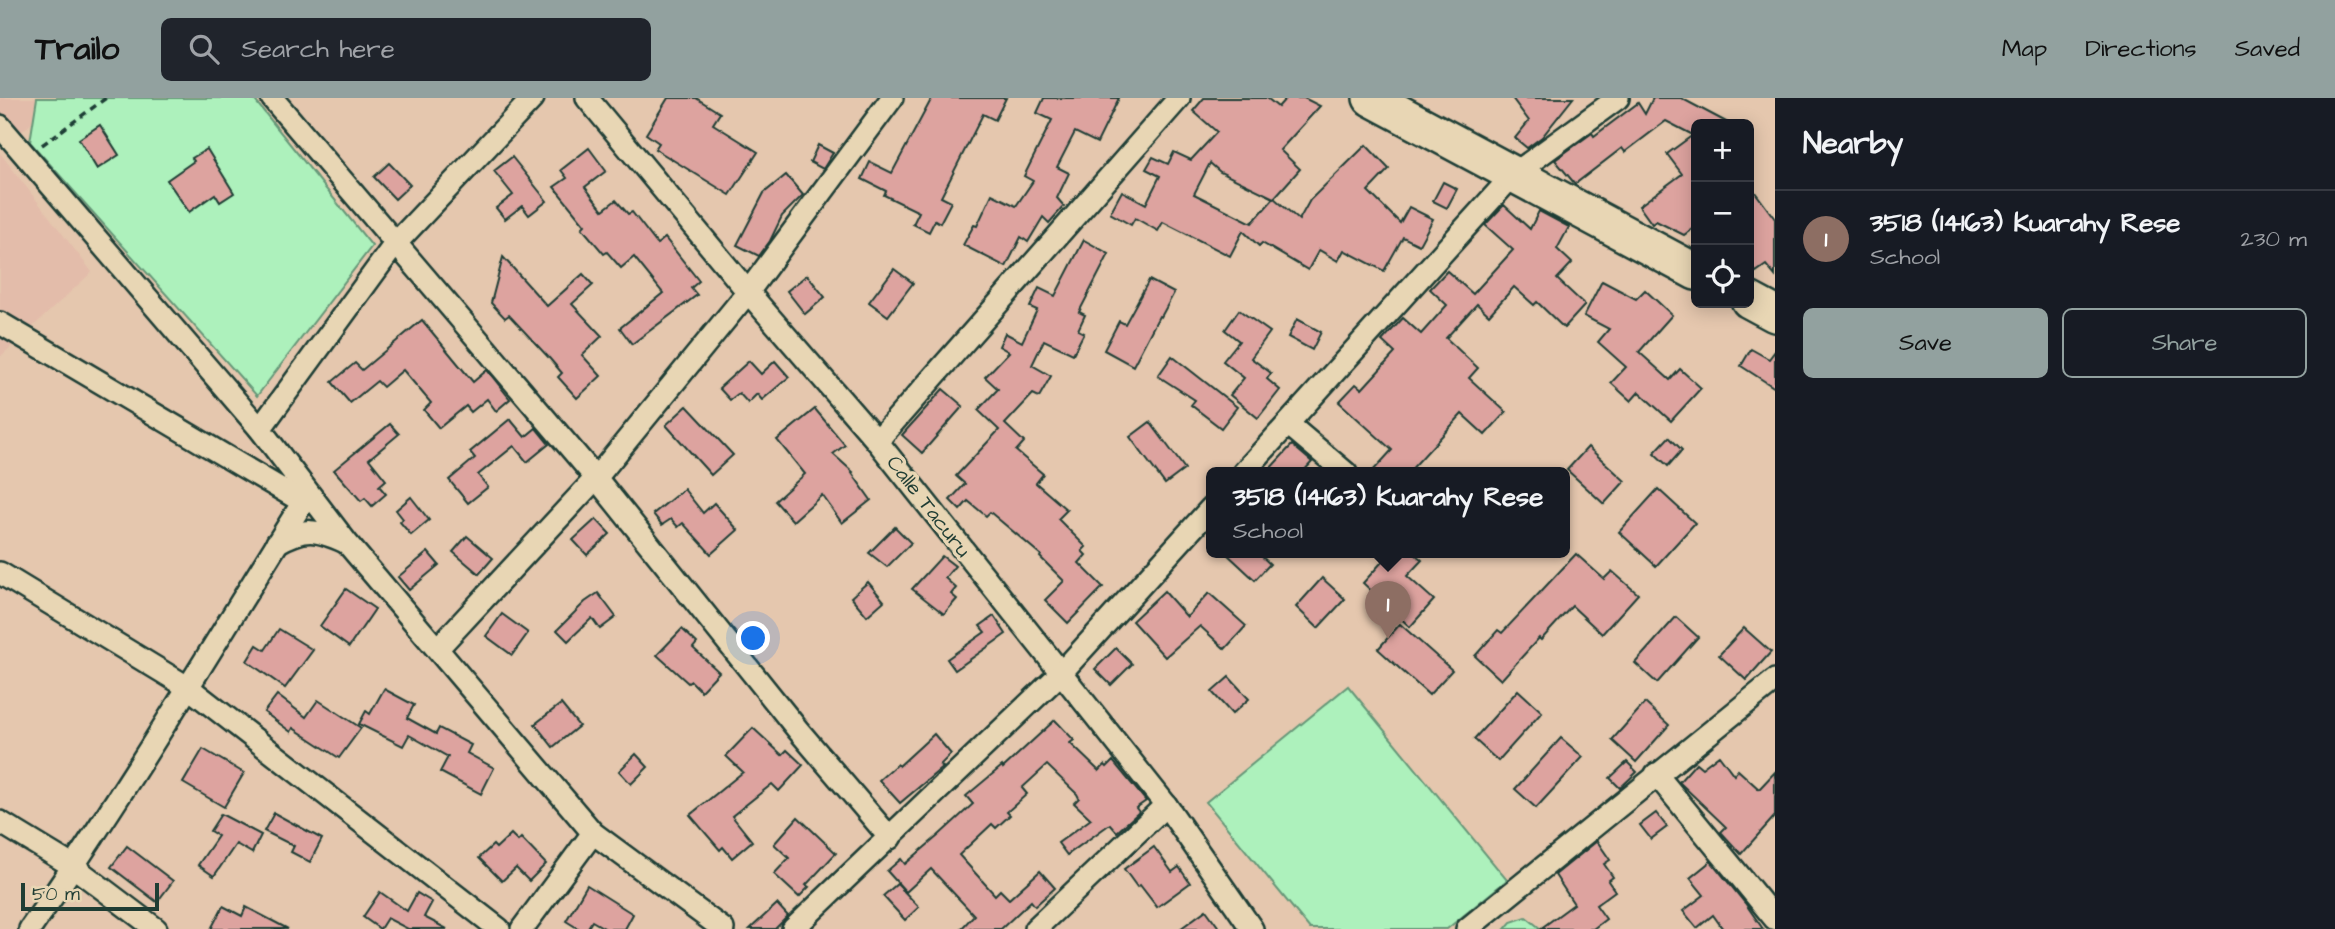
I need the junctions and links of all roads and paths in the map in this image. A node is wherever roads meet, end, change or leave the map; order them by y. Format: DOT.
graph roads {
  1 [pos="106,98"];
  2 [pos="272,98"];
  3 [pos="533,98"];
  4 [pos="587,98"];
  5 [pos="892,98"];
  6 [pos="1179,98"];
  7 [pos="1373,98"];
  8 [pos="1618,98"];
  9 [pos="0,126"];
  10 [pos="27,156"];
  11 [pos="1514,174"];
  12 [pos="395,244"];
  13 [pos="1691,269"];
  14 [pos="748,292"];
  15 [pos="1754,303"];
  16 [pos="1775,314"];
  17 [pos="0,323"];
  18 [pos="1288,424"];
  19 [pos="260,429"];
  20 [pos="877,441"];
  21 [pos="1249,467"];
  22 [pos="1339,467"];
  23 [pos="596,478"];
  24 [pos="306,498"];
  25 [pos="1206,514"];
  26 [pos="277,543"];
  27 [pos="347,543"];
  28 [pos="0,573"];
  29 [pos="438,648"];
  30 [pos="1061,673"];
  31 [pos="1775,680"];
  32 [pos="189,688"];
  33 [pos="1656,774"];
  34 [pos="1166,805"];
  35 [pos="0,821"];
  36 [pos="593,833"];
  37 [pos="890,838"];
  38 [pos="74,867"];
  39 [pos="1775,919"];
  40 [pos="30,929"];
  41 [pos="156,929"];
  42 [pos="499,929"];
  43 [pos="522,929"];
  44 [pos="723,929"];
  45 [pos="793,929"];
  46 [pos="1035,929"];
  47 [pos="1252,929"];
  48 [pos="1467,929"];
  1 -- 10 [label="path"];
  2 -- 12 [label="street"];
  3 -- 12 [label="street"];
  4 -- 14 [label="street, Calle Tacuru"];
  5 -- 14 [label="street"];
  6 -- 20 [label="street"];
  7 -- 11 [label="main road"];
  8 -- 11 [label="street"];
  9 -- 10 [label="street"];
  10 -- 19 [label="street"];
  11 -- 13 [label="main road"];
  11 -- 18 [label="street"];
  12 -- 19 [label="street"];
  12 -- 23 [label="street"];
  14 -- 20 [label="street, Calle Tacuru"];
  14 -- 23 [label="street"];
  15 -- 16 [label="main road"];
  17 -- 24 [label="street"];
  18 -- 21 [label="street"];
  18 -- 22 [label="street"];
  19 -- 24 [label="street"];
  20 -- 30 [label="street, Calle Tacuru"];
  23 -- 29 [label="street"];
  23 -- 37 [label="street"];
  24 -- 26 [label="street"];
  24 -- 27 [label="street"];
  25 -- 30 [label="street"];
  26 -- 27 [label="street"];
  26 -- 32 [label="street"];
  27 -- 29 [label="street"];
  28 -- 32 [label="street"];
  29 -- 36 [label="street"];
  30 -- 34 [label="street, Calle Tacuru"];
  30 -- 37 [label="street"];
  31 -- 33 [label="street"];
  32 -- 38 [label="street"];
  32 -- 42 [label="street"];
  33 -- 39 [label="street"];
  33 -- 48 [label="street"];
  34 -- 46 [label="street"];
  34 -- 47 [label="street, Calle Tacuru"];
  35 -- 38 [label="street"];
  36 -- 43 [label="street"];
  36 -- 44 [label="street"];
  37 -- 45 [label="street"];
  38 -- 40 [label="street"];
  38 -- 41 [label="street"];
}
